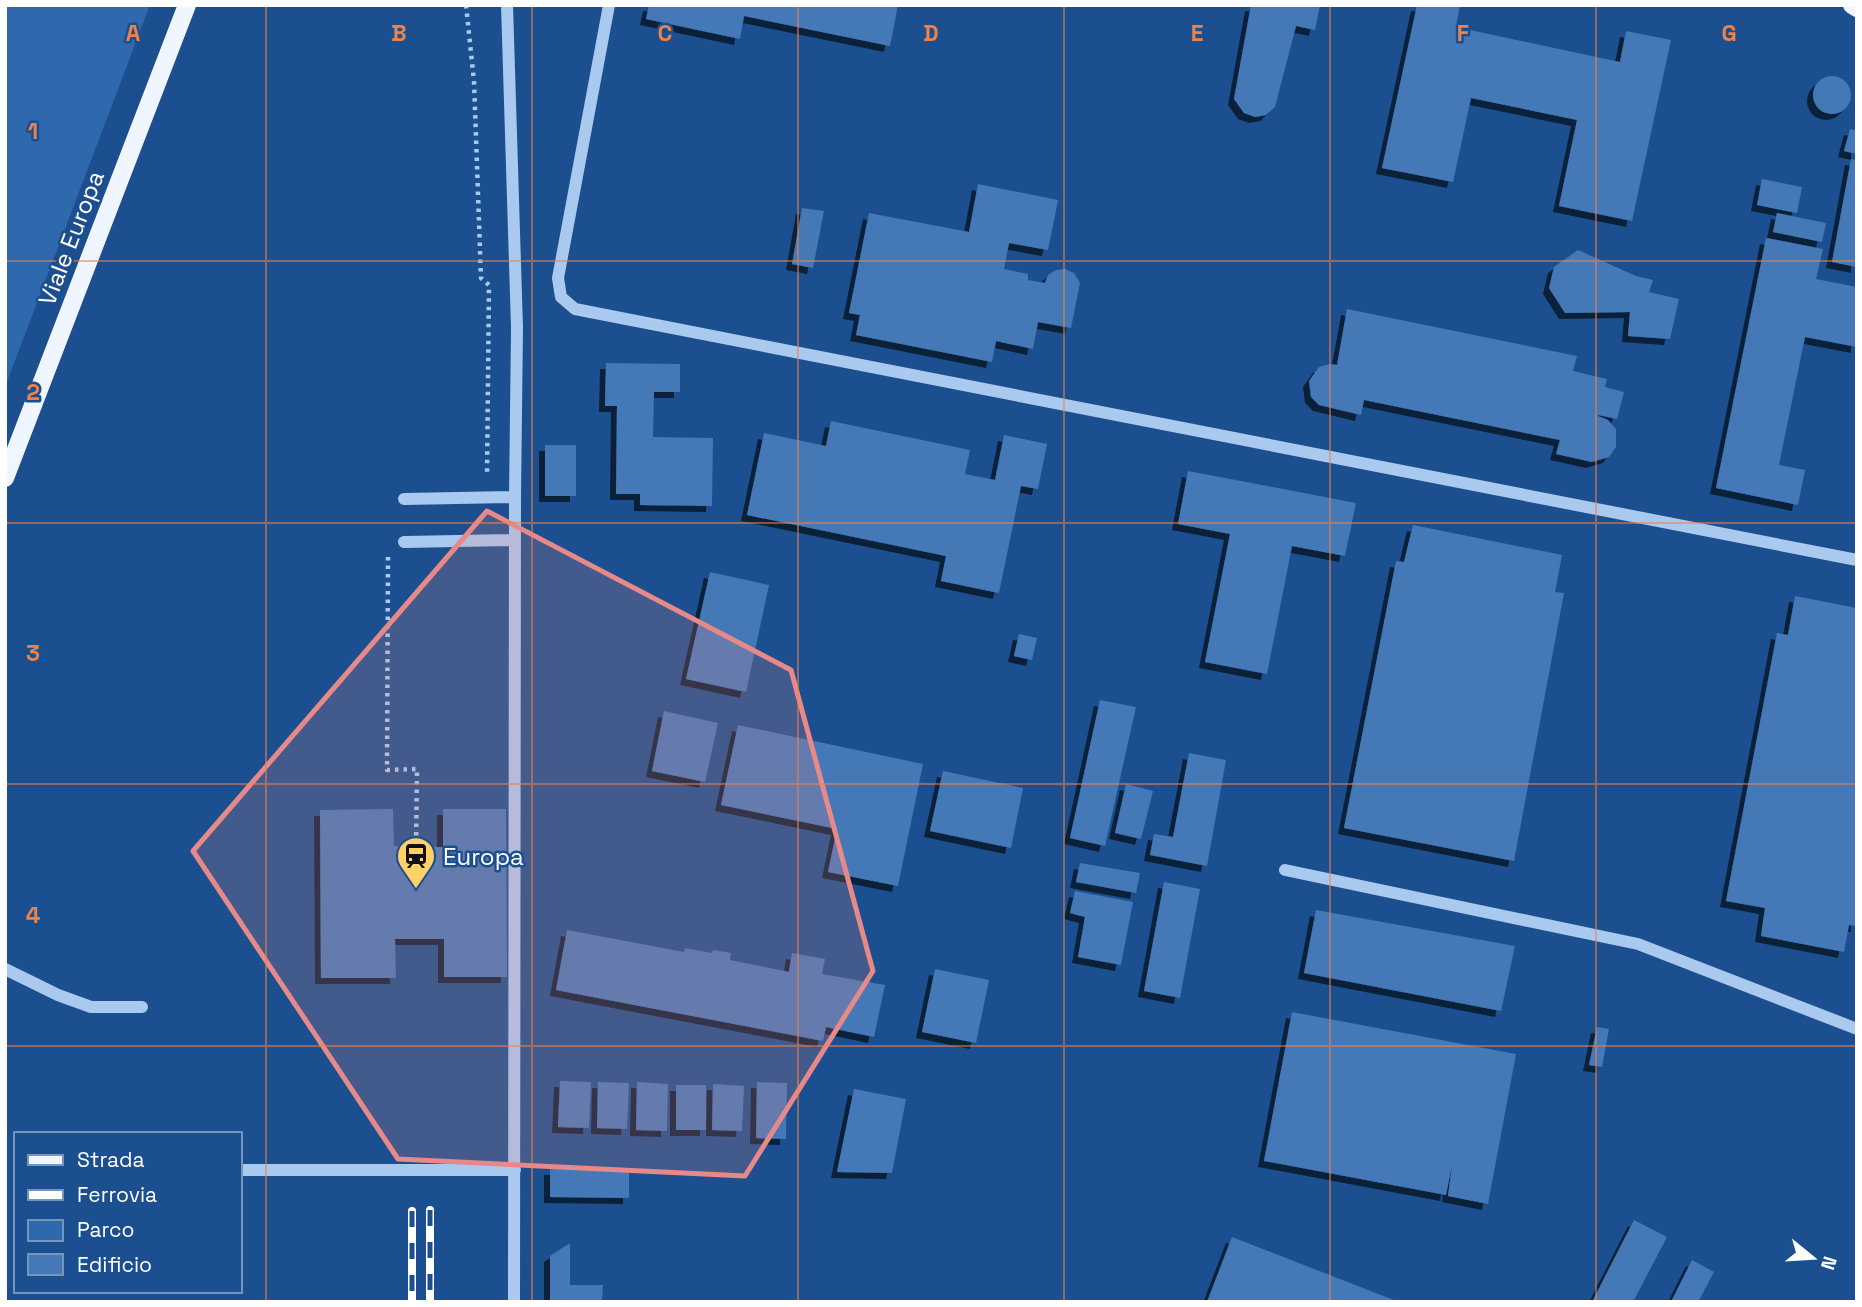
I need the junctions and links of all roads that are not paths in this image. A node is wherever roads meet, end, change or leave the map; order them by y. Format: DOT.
graph roads {
  1 [pos="507,5"];
  2 [pos="609,5"];
  3 [pos="186,9"];
  4 [pos="5,478"];
  5 [pos="514,497"];
  6 [pos="404,499"];
  7 [pos="515,540"];
  8 [pos="402,548"];
  9 [pos="1857,560"];
  10 [pos="1285,870"];
  11 [pos="5,969"];
  12 [pos="142,1007"];
  13 [pos="1857,1029"];
  14 [pos="242,1170"];
  15 [pos="515,1170"];
  16 [pos="514,1302"];
  1 -- 5 [label="street"];
  2 -- 9 [label="street"];
  3 -- 4 [label="main road, Viale Europa"];
  5 -- 6 [label="street"];
  5 -- 7 [label="street"];
  7 -- 8 [label="street"];
  7 -- 15 [label="street"];
  10 -- 13 [label="street"];
  11 -- 12 [label="street"];
  14 -- 15 [label="street"];
  15 -- 16 [label="street"];
}
